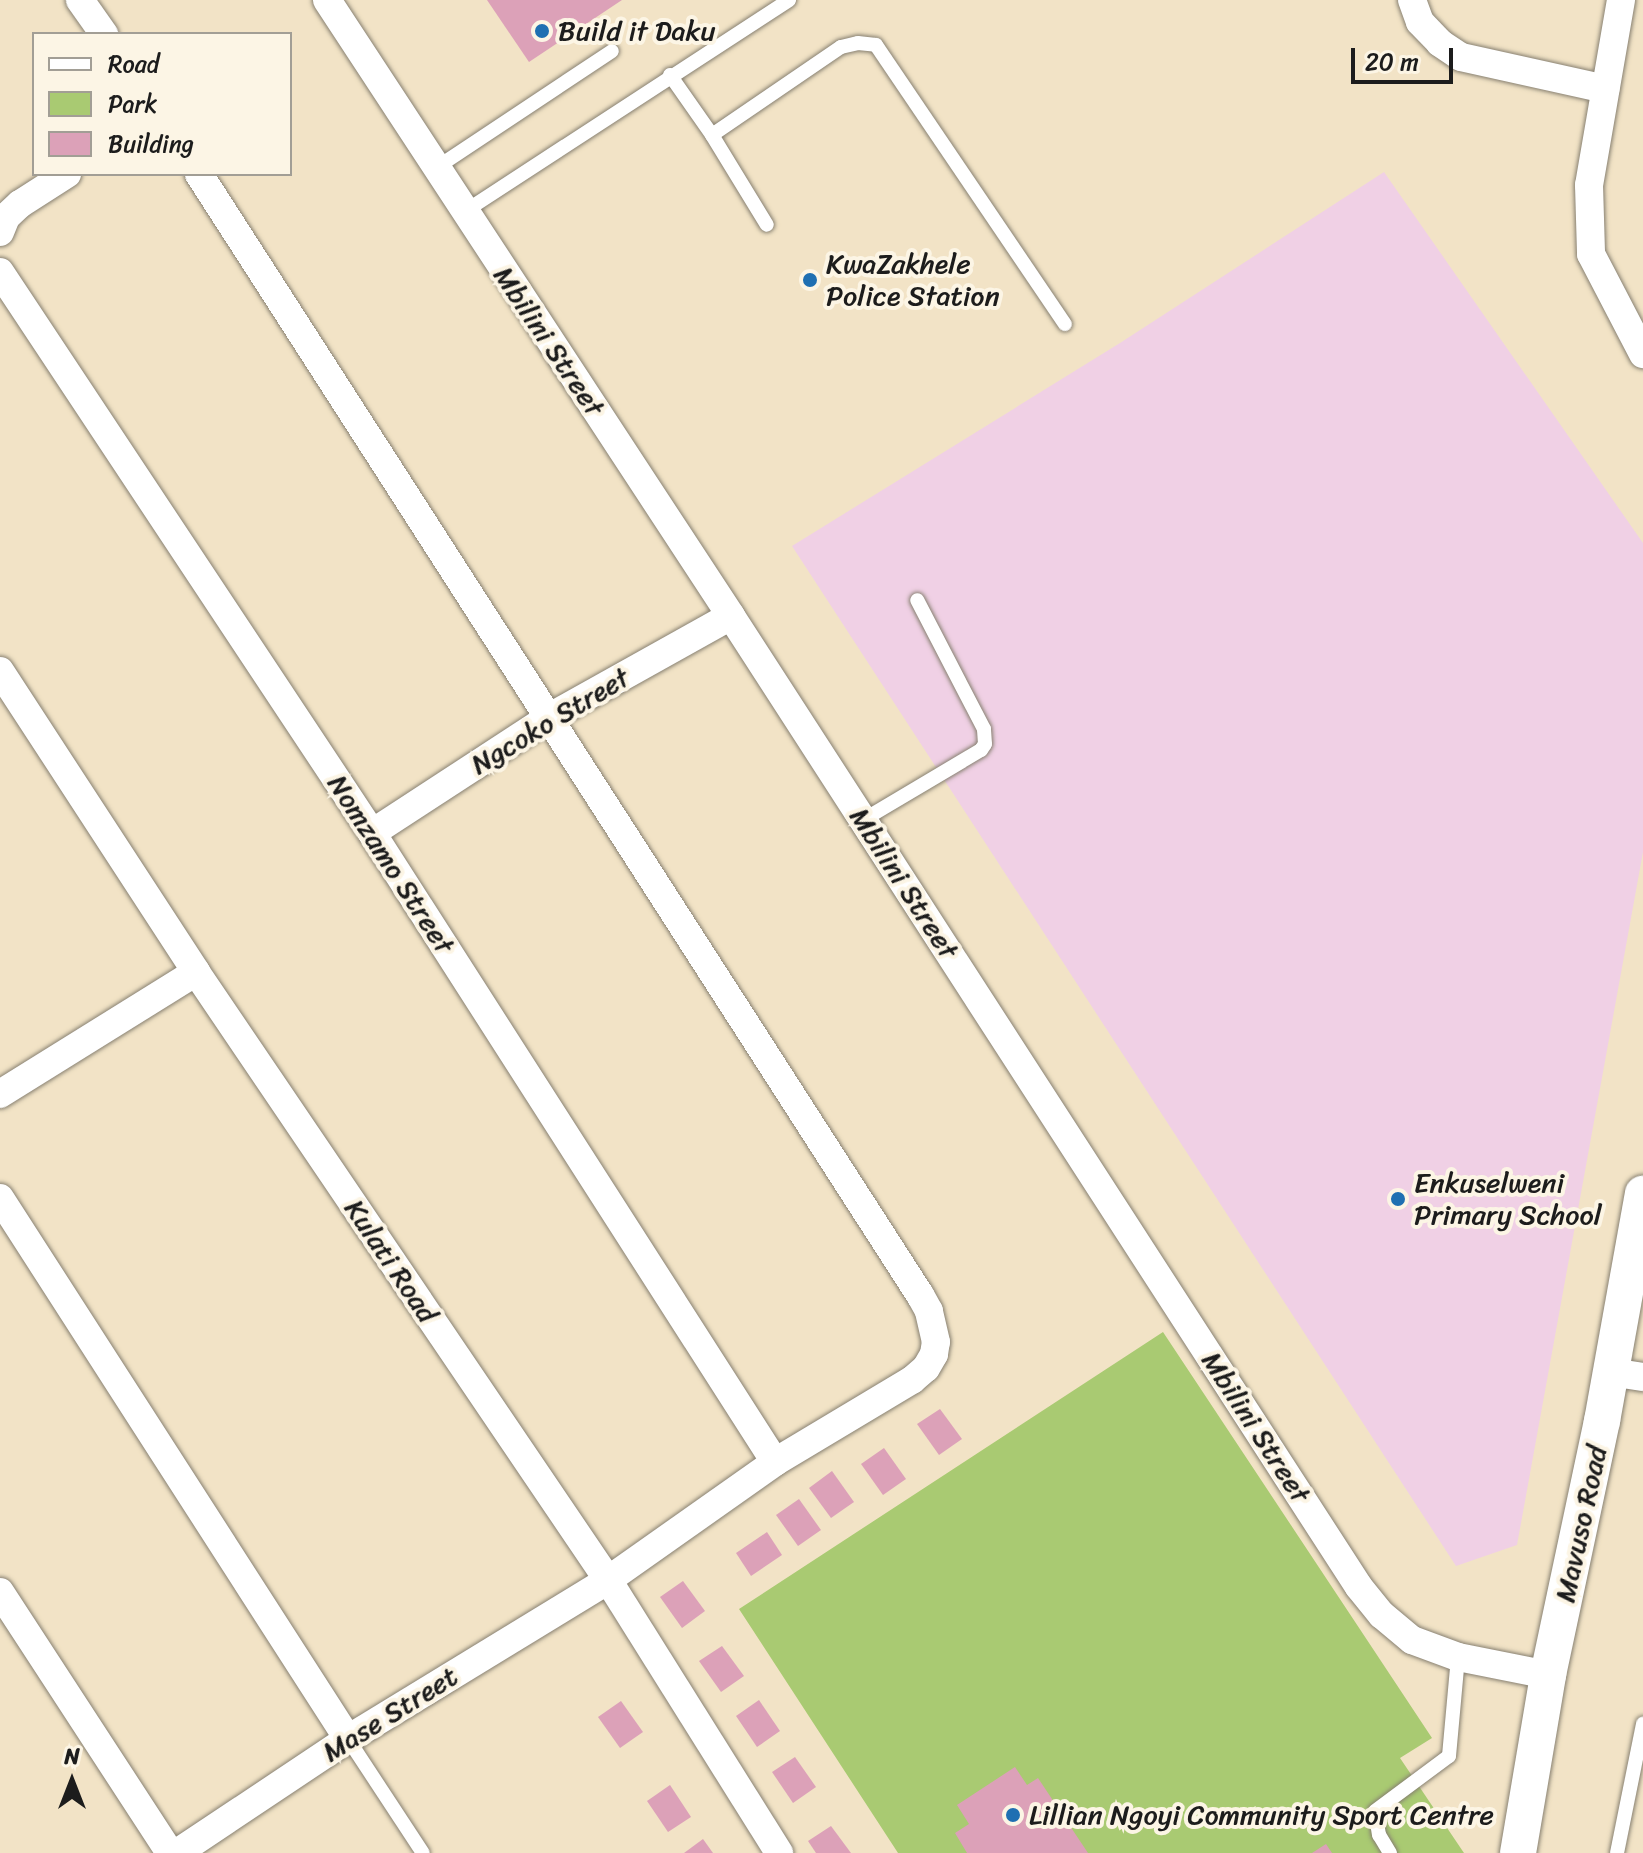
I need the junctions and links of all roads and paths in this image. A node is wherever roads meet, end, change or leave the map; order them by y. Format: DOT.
graph roads {
  1 [pos="80,0"];
  2 [pos="327,0"];
  3 [pos="789,0"];
  4 [pos="1412,0"];
  5 [pos="1621,0"];
  6 [pos="103,32"];
  7 [pos="612,51"];
  8 [pos="670,75"];
  9 [pos="1605,89"];
  10 [pos="712,135"];
  11 [pos="436,168"];
  12 [pos="64,176"];
  13 [pos="200,176"];
  14 [pos="464,212"];
  15 [pos="767,225"];
  16 [pos="0,232"];
  17 [pos="0,272"];
  18 [pos="1065,324"];
  19 [pos="1643,354"];
  20 [pos="917,600"];
  21 [pos="731,616"];
  22 [pos="0,671"];
  23 [pos="550,717"];
  24 [pos="863,820"];
  25 [pos="372,833"];
  26 [pos="196,972"];
  27 [pos="4,1081"];
  28 [pos="1643,1194"];
  29 [pos="0,1198"];
  30 [pos="1627,1374"];
  31 [pos="775,1462"];
  32 [pos="608,1580"];
  33 [pos="0,1592"];
  34 [pos="1458,1657"];
  35 [pos="1548,1675"];
  36 [pos="1643,1724"];
  37 [pos="348,1739"];
  38 [pos="170,1853"];
  39 [pos="177,1853"];
  40 [pos="423,1853"];
  41 [pos="779,1853"];
  42 [pos="1390,1853"];
  43 [pos="1518,1853"];
  44 [pos="1617,1853"];
  1 -- 6 [label="street"];
  2 -- 11 [label="street, Mbilini Street"];
  3 -- 8 [label="lane"];
  4 -- 9 [label="street"];
  5 -- 9 [label="street"];
  7 -- 11 [label="lane"];
  8 -- 10 [label="lane"];
  8 -- 14 [label="lane"];
  9 -- 19 [label="street"];
  10 -- 15 [label="lane"];
  10 -- 18 [label="lane"];
  11 -- 14 [label="street, Mbilini Street"];
  12 -- 16 [label="street"];
  13 -- 23 [label="street, Mase Street"];
  14 -- 21 [label="street, Mbilini Street"];
  17 -- 25 [label="street, Nomzamo Street"];
  20 -- 24 [label="lane"];
  21 -- 23 [label="street, Ngcoko Street"];
  21 -- 24 [label="street, Mbilini Street"];
  22 -- 26 [label="street, Kulati Road"];
  23 -- 25 [label="street, Ngcoko Street"];
  23 -- 31 [label="street, Mase Street"];
  24 -- 34 [label="street, Mbilini Street"];
  25 -- 31 [label="street, Nomzamo Street"];
  26 -- 27 [label="street"];
  26 -- 32 [label="street, Kulati Road"];
  28 -- 30 [label="street, Mavuso Road"];
  29 -- 37 [label="street"];
  30 -- 35 [label="street, Mavuso Road"];
  31 -- 32 [label="street, Mase Street"];
  32 -- 37 [label="street, Mase Street"];
  32 -- 41 [label="street, Kulati Road"];
  33 -- 38 [label="street"];
  34 -- 35 [label="street, Mbilini Street"];
  34 -- 42 [label="lane"];
  35 -- 43 [label="street, Mavuso Road"];
  36 -- 44 [label="lane"];
  37 -- 39 [label="street, Mase Street"];
  37 -- 40 [label="lane"];
}
